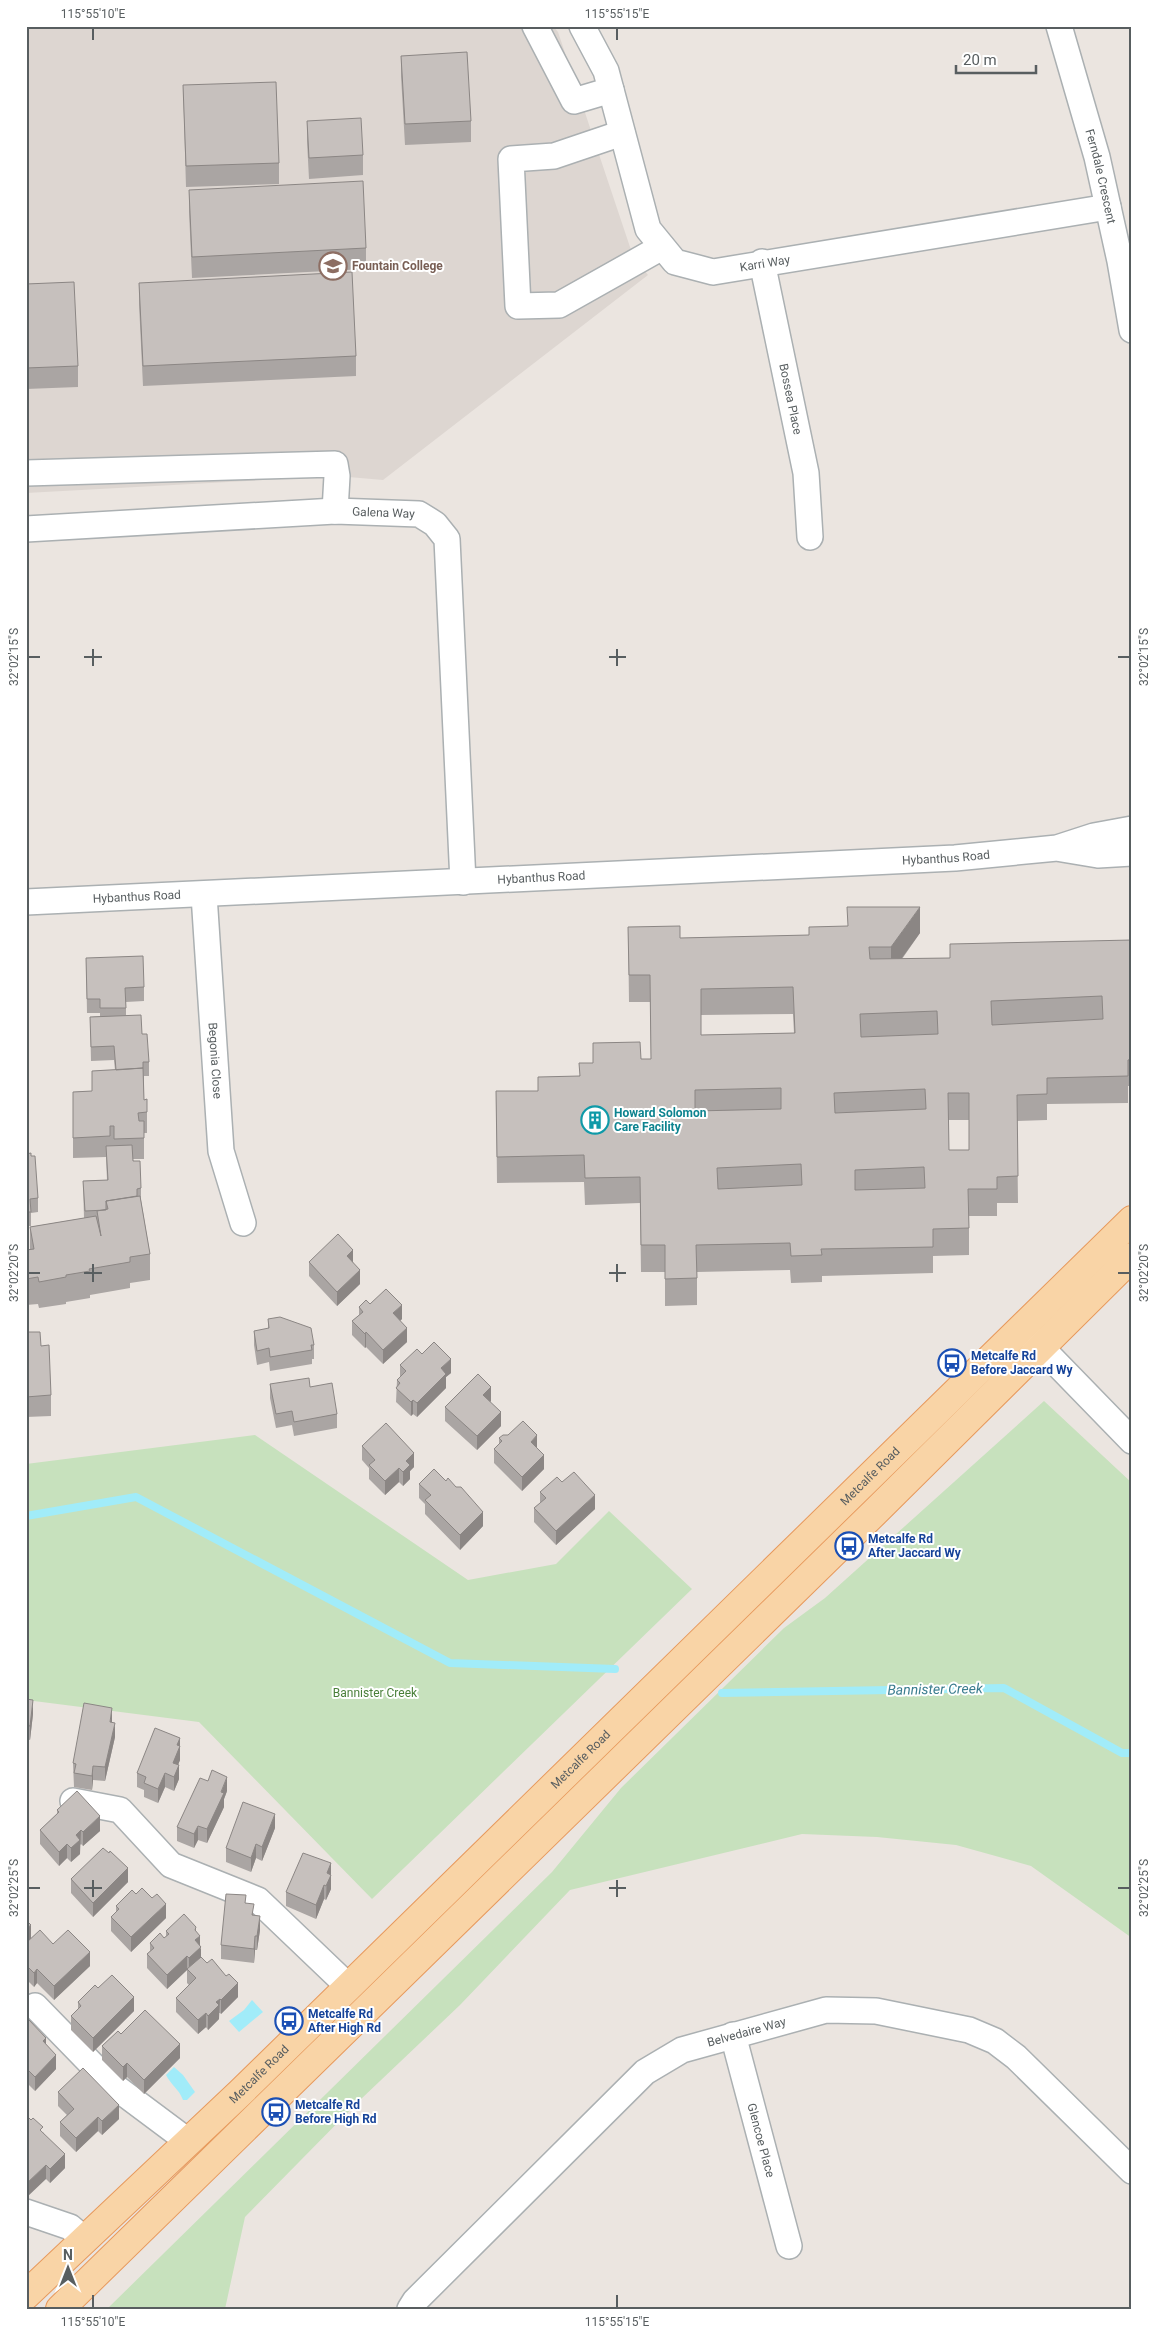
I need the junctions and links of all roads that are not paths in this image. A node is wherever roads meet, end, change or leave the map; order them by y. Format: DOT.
graph roads {
  1 [pos="535,26"];
  2 [pos="582,26"];
  3 [pos="1059,26"];
  4 [pos="611,90"];
  5 [pos="622,132"];
  6 [pos="1108,207"];
  7 [pos="662,247"];
  8 [pos="762,262"];
  9 [pos="1132,330"];
  10 [pos="26,473"];
  11 [pos="335,511"];
  12 [pos="26,529"];
  13 [pos="810,537"];
  14 [pos="1132,829"];
  15 [pos="1057,848"];
  16 [pos="1132,853"];
  17 [pos="463,882"];
  18 [pos="204,895"];
  19 [pos="26,902"];
  20 [pos="1132,1220"];
  21 [pos="243,1223"];
  22 [pos="1132,1257"];
  23 [pos="1022,1328"];
  24 [pos="1041,1347"];
  25 [pos="1132,1441"];
  26 [pos="73,1801"];
  27 [pos="349,1987"];
  28 [pos="35,2006"];
  29 [pos="733,2035"];
  30 [pos="189,2142"];
  31 [pos="1132,2171"];
  32 [pos="26,2212"];
  33 [pos="85,2240"];
  34 [pos="789,2246"];
  35 [pos="26,2296"];
  36 [pos="60,2309"];
  37 [pos="410,2309"];
  1 -- 4 [label="street"];
  2 -- 4 [label="street, Karri Way"];
  3 -- 6 [label="street, Ferndale Crescent"];
  4 -- 5 [label="street, Karri Way"];
  5 -- 7 [label="street, Karri Way"];
  5 -- 7 [label="street"];
  6 -- 8 [label="street, Karri Way"];
  6 -- 9 [label="street, Ferndale Crescent"];
  7 -- 8 [label="street, Karri Way"];
  8 -- 13 [label="street, Bossea Place"];
  10 -- 11 [label="street"];
  11 -- 12 [label="street, Galena Way"];
  11 -- 17 [label="street, Galena Way"];
  14 -- 15 [label="street, Hybanthus Road"];
  15 -- 16 [label="street, Hybanthus Road"];
  15 -- 17 [label="street, Hybanthus Road"];
  17 -- 18 [label="street, Hybanthus Road"];
  18 -- 19 [label="street, Hybanthus Road"];
  18 -- 21 [label="street, Begonia Close"];
  20 -- 23 [label="main road, Metcalfe Road"];
  22 -- 24 [label="main road"];
  23 -- 24 [label="street"];
  23 -- 27 [label="main road, Metcalfe Road"];
  24 -- 25 [label="street"];
  24 -- 36 [label="main road"];
  26 -- 27 [label="street"];
  27 -- 30 [label="main road, Metcalfe Road"];
  28 -- 30 [label="street"];
  29 -- 31 [label="street, Belvedaire Way"];
  29 -- 34 [label="street, Glencoe Place"];
  29 -- 37 [label="street, Belvedaire Way"];
  30 -- 33 [label="main road, Metcalfe Road"];
  32 -- 33 [label="street"];
  33 -- 35 [label="main road, Metcalfe Road"];
}
